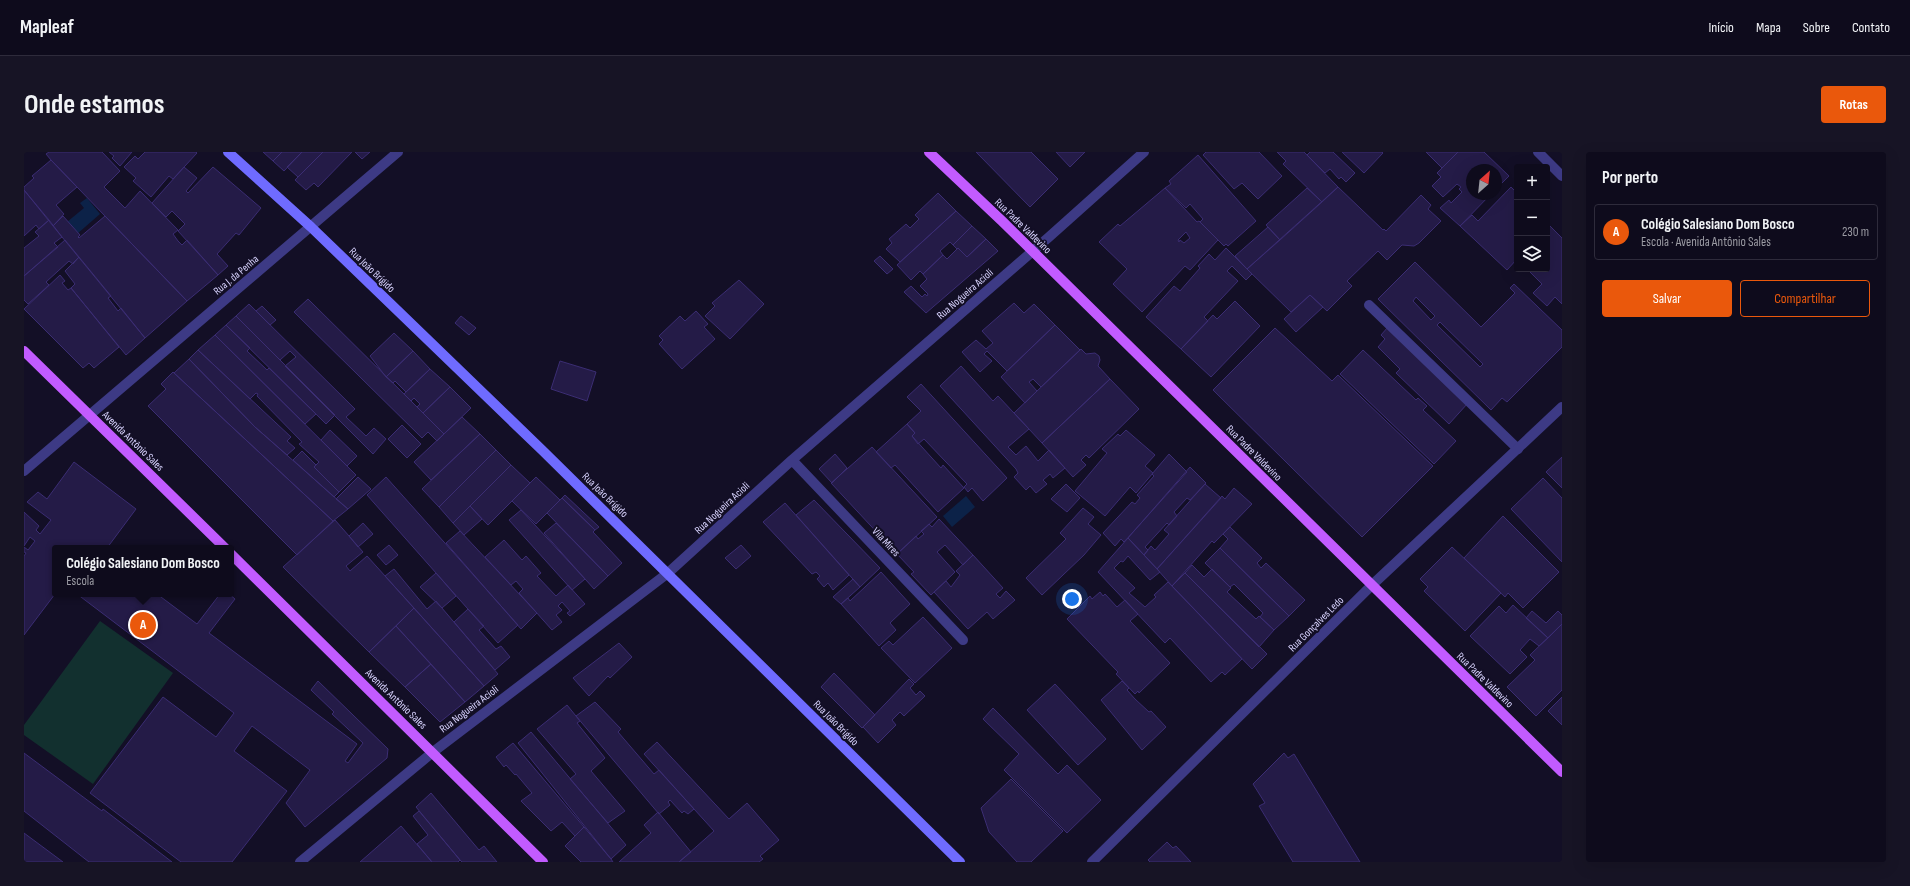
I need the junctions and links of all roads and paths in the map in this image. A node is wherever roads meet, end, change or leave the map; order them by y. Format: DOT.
graph roads {
  1 [pos="228,152"];
  2 [pos="398,152"];
  3 [pos="928,152"];
  4 [pos="1144,152"];
  5 [pos="1538,152"];
  6 [pos="1562,176"];
  7 [pos="311,227"];
  8 [pos="1032,251"];
  9 [pos="1369,305"];
  10 [pos="24,351"];
  11 [pos="1562,407"];
  12 [pos="89,415"];
  13 [pos="1518,449"];
  14 [pos="792,460"];
  15 [pos="24,471"];
  16 [pos="222,545"];
  17 [pos="234,557"];
  18 [pos="668,573"];
  19 [pos="1371,586"];
  20 [pos="963,640"];
  21 [pos="433,752"];
  22 [pos="1562,772"];
  23 [pos="300,862"];
  24 [pos="543,862"];
  25 [pos="960,862"];
  26 [pos="1092,862"];
  1 -- 7 [label="street, Rua João Brígido"];
  2 -- 7 [label="street, Rua J. da Penha"];
  3 -- 8 [label="main road, Rua Padre Valdevino"];
  4 -- 8 [label="street, Rua Nogueira Acioli"];
  5 -- 6 [label="street"];
  7 -- 12 [label="street, Rua J. da Penha"];
  7 -- 18 [label="street, Rua João Brígido"];
  8 -- 14 [label="street, Rua Nogueira Acioli"];
  8 -- 19 [label="main road, Rua Padre Valdevino"];
  9 -- 13 [label="street"];
  10 -- 12 [label="main road, Avenida Antônio Sales"];
  11 -- 13 [label="street, Rua Gonçalves Ledo"];
  12 -- 15 [label="street, Rua J. da Penha"];
  12 -- 16 [label="main road, Avenida Antônio Sales"];
  13 -- 19 [label="street, Rua Gonçalves Ledo"];
  14 -- 18 [label="street, Rua Nogueira Acioli"];
  14 -- 20 [label="street, Vila Mires"];
  17 -- 21 [label="main road, Avenida Antônio Sales"];
  18 -- 21 [label="street, Rua Nogueira Acioli"];
  18 -- 25 [label="street, Rua João Brígido"];
  19 -- 22 [label="main road, Rua Padre Valdevino"];
  19 -- 26 [label="street, Rua Gonçalves Ledo"];
  21 -- 23 [label="street, Rua Nogueira Acioli"];
  21 -- 24 [label="main road, Avenida Antônio Sales"];
}
